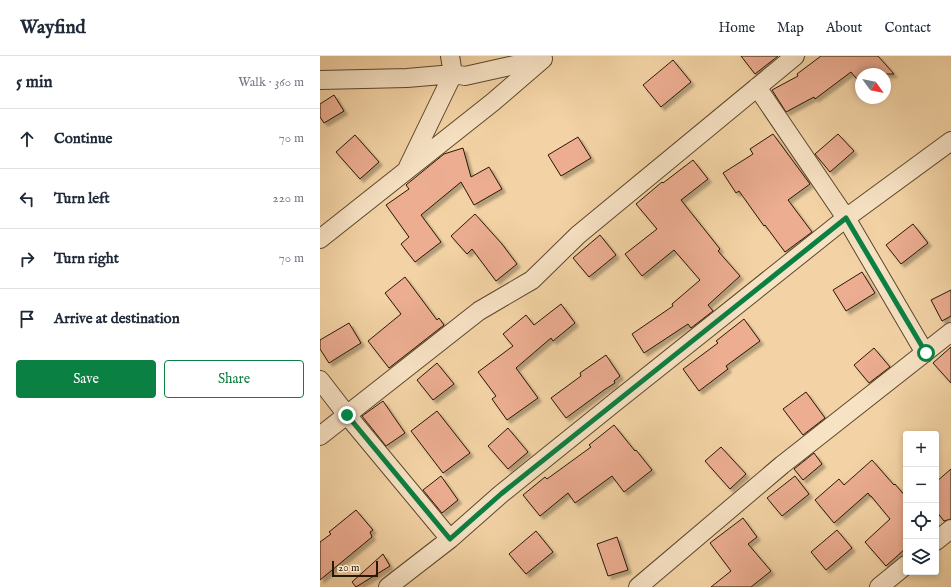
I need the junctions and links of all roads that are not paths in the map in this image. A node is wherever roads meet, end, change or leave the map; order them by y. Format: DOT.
graph roads {
  1 [pos="450,56"];
  2 [pos="795,56"];
  3 [pos="547,58"];
  4 [pos="453,74"];
  5 [pos="320,80"];
  6 [pos="757,87"];
  7 [pos="951,141"];
  8 [pos="407,170"];
  9 [pos="846,218"];
  10 [pos="320,239"];
  11 [pos="951,332"];
  12 [pos="926,353"];
  13 [pos="320,380"];
  14 [pos="347,415"];
  15 [pos="320,436"];
  16 [pos="951,530"];
  17 [pos="450,539"];
  18 [pos="939,539"];
  19 [pos="903,567"];
  20 [pos="388,587"];
  21 [pos="638,587"];
  22 [pos="879,587"];
  1 -- 4 [label="street"];
  2 -- 6 [label="street"];
  3 -- 4 [label="street"];
  3 -- 8 [label="street"];
  4 -- 5 [label="street"];
  4 -- 8 [label="street"];
  6 -- 9 [label="street"];
  6 -- 14 [label="street"];
  7 -- 9 [label="street"];
  8 -- 10 [label="street"];
  9 -- 12 [label="street"];
  9 -- 17 [label="street"];
  11 -- 12 [label="street"];
  12 -- 21 [label="street"];
  13 -- 14 [label="street"];
  14 -- 15 [label="street"];
  14 -- 17 [label="street"];
  16 -- 18 [label="street"];
  17 -- 20 [label="street"];
  19 -- 22 [label="street"];
}
